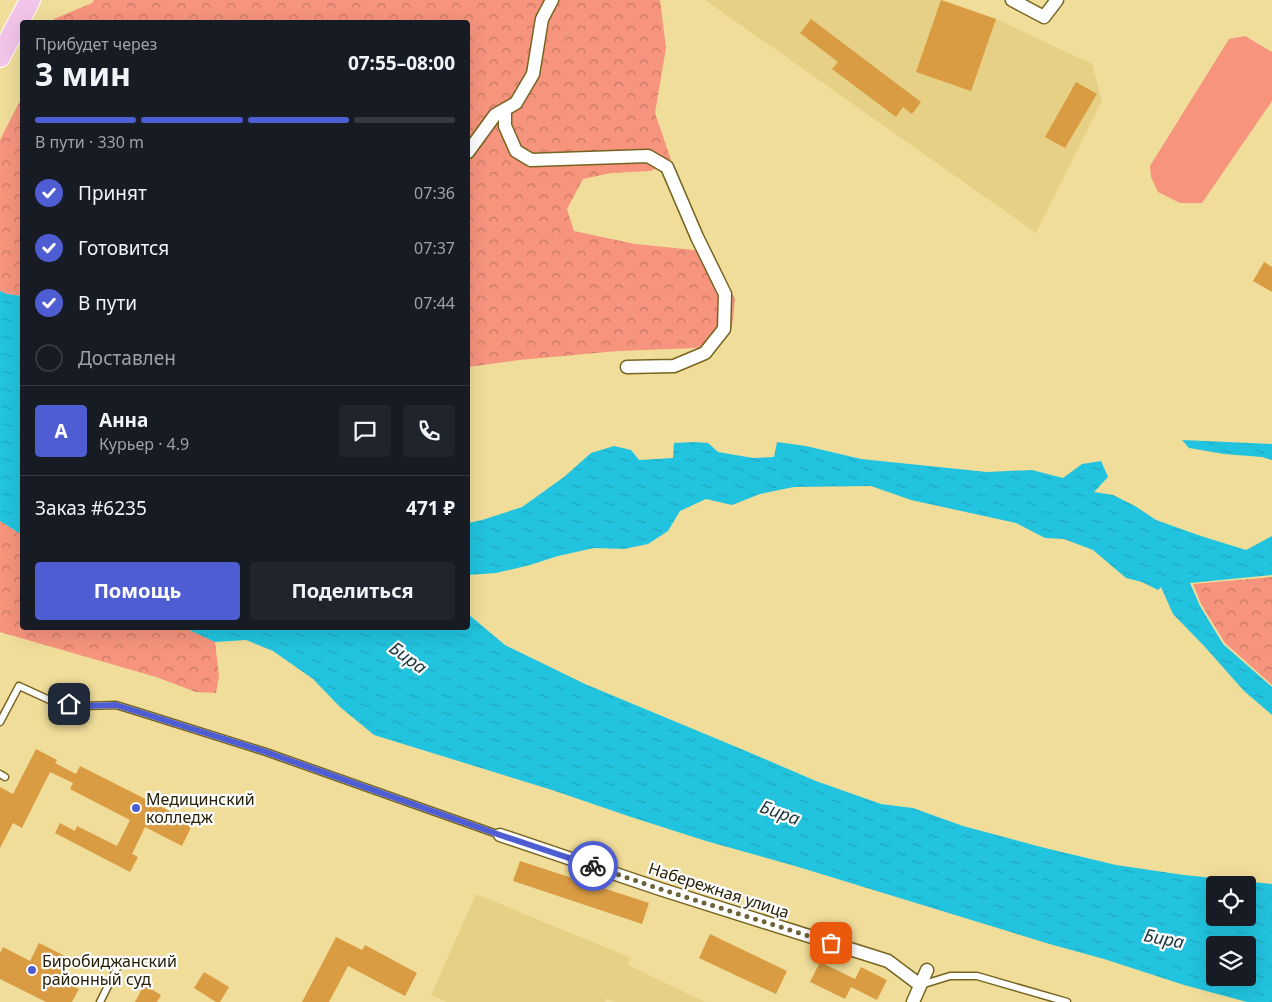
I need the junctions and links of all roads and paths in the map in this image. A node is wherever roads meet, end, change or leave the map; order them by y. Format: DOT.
graph roads {
  1 [pos="30,0"];
  2 [pos="552,0"];
  3 [pos="1012,0"];
  4 [pos="1057,0"];
  5 [pos="0,57"];
  6 [pos="505,109"];
  7 [pos="470,149"];
  8 [pos="627,367"];
  9 [pos="0,722"];
  10 [pos="500,835"];
  11 [pos="117,968"];
  12 [pos="927,970"];
  13 [pos="920,985"];
  14 [pos="100,1002"];
  15 [pos="913,1002"];
  16 [pos="1067,1002"];
  1 -- 5 [label="main road"];
  2 -- 6 [label="street"];
  3 -- 4 [label="street"];
  6 -- 7 [label="street"];
  6 -- 8 [label="street"];
  9 -- 10 [label="lane"];
  10 -- 13 [label="street, Набережная улица"];
  11 -- 14 [label="lane"];
  12 -- 13 [label="street"];
  13 -- 15 [label="street"];
  13 -- 16 [label="lane"];
}
